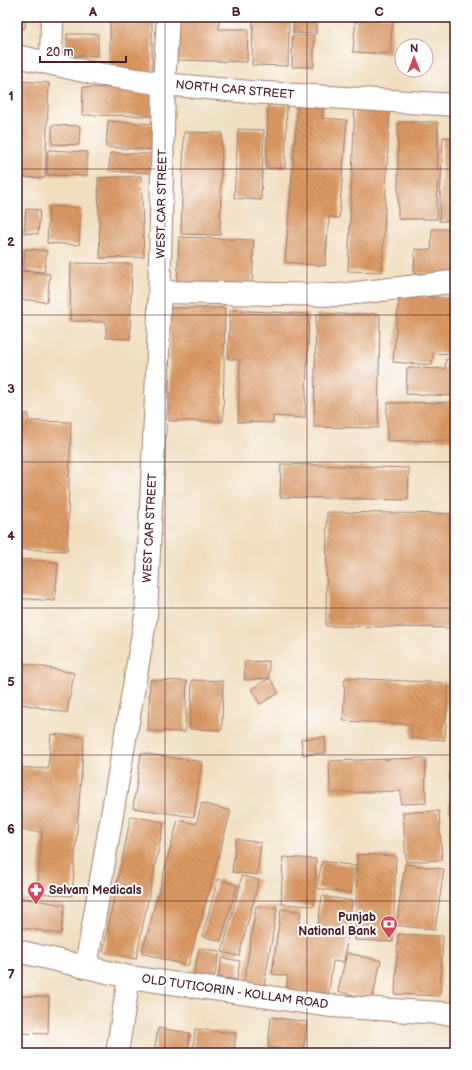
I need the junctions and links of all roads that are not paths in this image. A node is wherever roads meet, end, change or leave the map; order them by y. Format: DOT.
graph roads {
  1 [pos="52,17"];
  2 [pos="168,17"];
  3 [pos="17,56"];
  4 [pos="51,64"];
  5 [pos="164,84"];
  6 [pos="455,105"];
  7 [pos="452,282"];
  8 [pos="160,292"];
  9 [pos="17,951"];
  10 [pos="86,967"];
  11 [pos="129,977"];
  12 [pos="455,1014"];
  13 [pos="117,1053"];
  1 -- 4 [label="street"];
  2 -- 5 [label="street, WEST CAR STREET"];
  3 -- 4 [label="street, NORTH CAR STREET"];
  4 -- 5 [label="street, NORTH CAR STREET"];
  5 -- 6 [label="street, NORTH CAR STREET"];
  5 -- 8 [label="street, WEST CAR STREET"];
  7 -- 8 [label="street"];
  8 -- 10 [label="street, WEST CAR STREET"];
  9 -- 10 [label="street, OLD TUTICORIN - KOLLAM ROAD"];
  10 -- 11 [label="street, OLD TUTICORIN - KOLLAM ROAD"];
  11 -- 12 [label="street, OLD TUTICORIN - KOLLAM ROAD"];
  11 -- 13 [label="street"];
}
